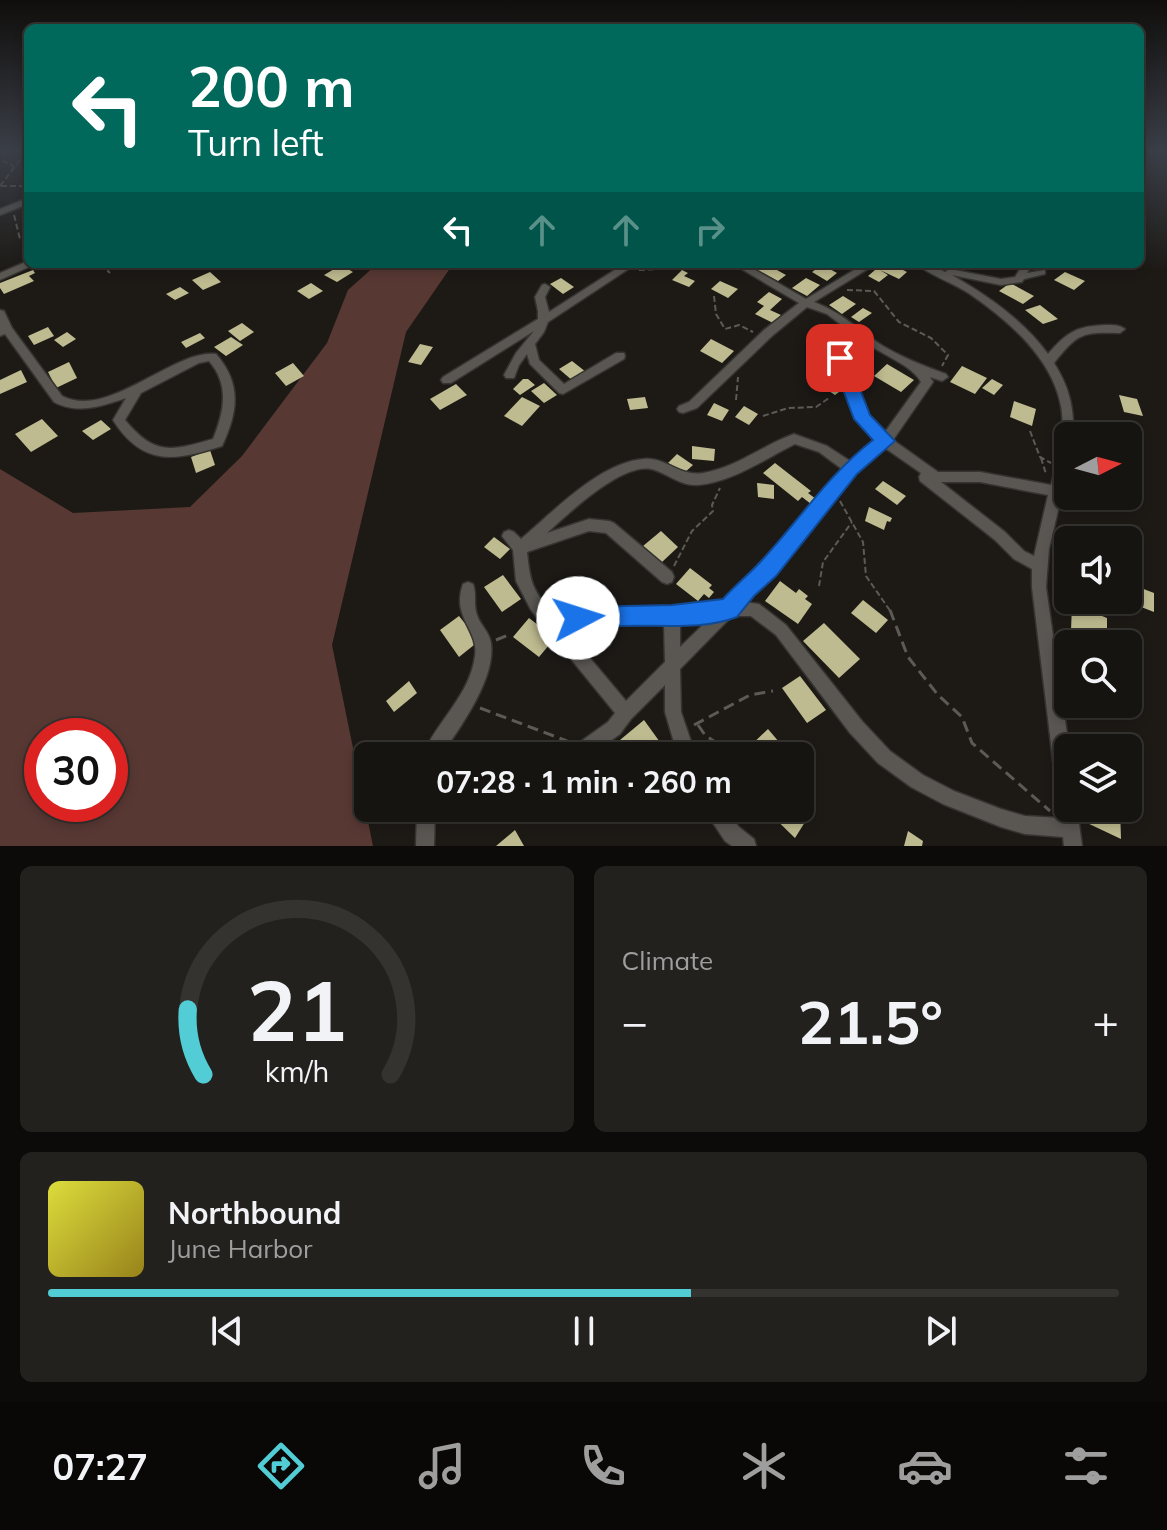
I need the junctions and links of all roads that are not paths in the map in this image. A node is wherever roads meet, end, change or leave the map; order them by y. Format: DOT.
graph roads {
  1 [pos="24,202"];
  2 [pos="3,210"];
  3 [pos="24,266"];
  4 [pos="624,268"];
  5 [pos="745,268"];
  6 [pos="865,268"];
  7 [pos="930,268"];
  8 [pos="1025,268"];
  9 [pos="939,272"];
  10 [pos="1042,272"];
  11 [pos="0,277"];
  12 [pos="1022,277"];
  13 [pos="545,287"];
  14 [pos="806,303"];
  15 [pos="0,313"];
  16 [pos="542,323"];
  17 [pos="1120,329"];
  18 [pos="3,331"];
  19 [pos="862,337"];
  20 [pos="531,346"];
  21 [pos="620,356"];
  22 [pos="1048,362"];
  23 [pos="914,367"];
  24 [pos="510,375"];
  25 [pos="942,377"];
  26 [pos="447,380"];
  27 [pos="137,390"];
  28 [pos="683,409"];
  29 [pos="1067,422"];
  30 [pos="885,441"];
  31 [pos="850,468"];
  32 [pos="1053,491"];
  33 [pos="509,536"];
  34 [pos="520,548"];
  35 [pos="1039,573"];
  36 [pos="667,577"];
  37 [pos="468,589"];
  38 [pos="729,609"];
  39 [pos="672,616"];
  40 [pos="548,621"];
  41 [pos="672,666"];
  42 [pos="625,713"];
  43 [pos="440,742"];
  44 [pos="595,742"];
  45 [pos="682,742"];
  46 [pos="426,822"];
  47 [pos="723,822"];
  48 [pos="1069,828"];
  49 [pos="425,846"];
  50 [pos="747,846"];
  51 [pos="1073,846"];
  1 -- 2 [label="street"];
  3 -- 11 [label="street"];
  4 -- 16 [label="street"];
  5 -- 14 [label="street"];
  6 -- 14 [label="street"];
  7 -- 9 [label="street"];
  8 -- 12 [label="street"];
  9 -- 12 [label="street"];
  9 -- 22 [label="street"];
  10 -- 12 [label="street"];
  13 -- 16 [label="street"];
  14 -- 19 [label="street"];
  14 -- 28 [label="street"];
  15 -- 18 [label="street"];
  16 -- 20 [label="street"];
  16 -- 26 [label="street"];
  17 -- 22 [label="street"];
  18 -- 27 [label="street"];
  19 -- 23 [label="street"];
  19 -- 30 [label="street"];
  20 -- 21 [label="street"];
  20 -- 24 [label="street"];
  22 -- 29 [label="street"];
  23 -- 25 [label="street"];
  23 -- 30 [label="street"];
  27 -- 27 [label="street"];
  30 -- 31 [label="street"];
  30 -- 32 [label="street"];
  30 -- 35 [label="street"];
  31 -- 34 [label="street"];
  31 -- 38 [label="street"];
  32 -- 35 [label="street"];
  33 -- 34 [label="street"];
  34 -- 36 [label="street"];
  34 -- 40 [label="street"];
  35 -- 48 [label="street"];
  37 -- 43 [label="street"];
  38 -- 39 [label="street"];
  38 -- 41 [label="street"];
  38 -- 48 [label="street"];
  39 -- 40 [label="street"];
  39 -- 41 [label="street"];
  40 -- 42 [label="street"];
  41 -- 42 [label="street"];
  41 -- 45 [label="street"];
  42 -- 44 [label="street"];
  46 -- 49 [label="street"];
  47 -- 50 [label="street"];
  48 -- 51 [label="street"];
}
